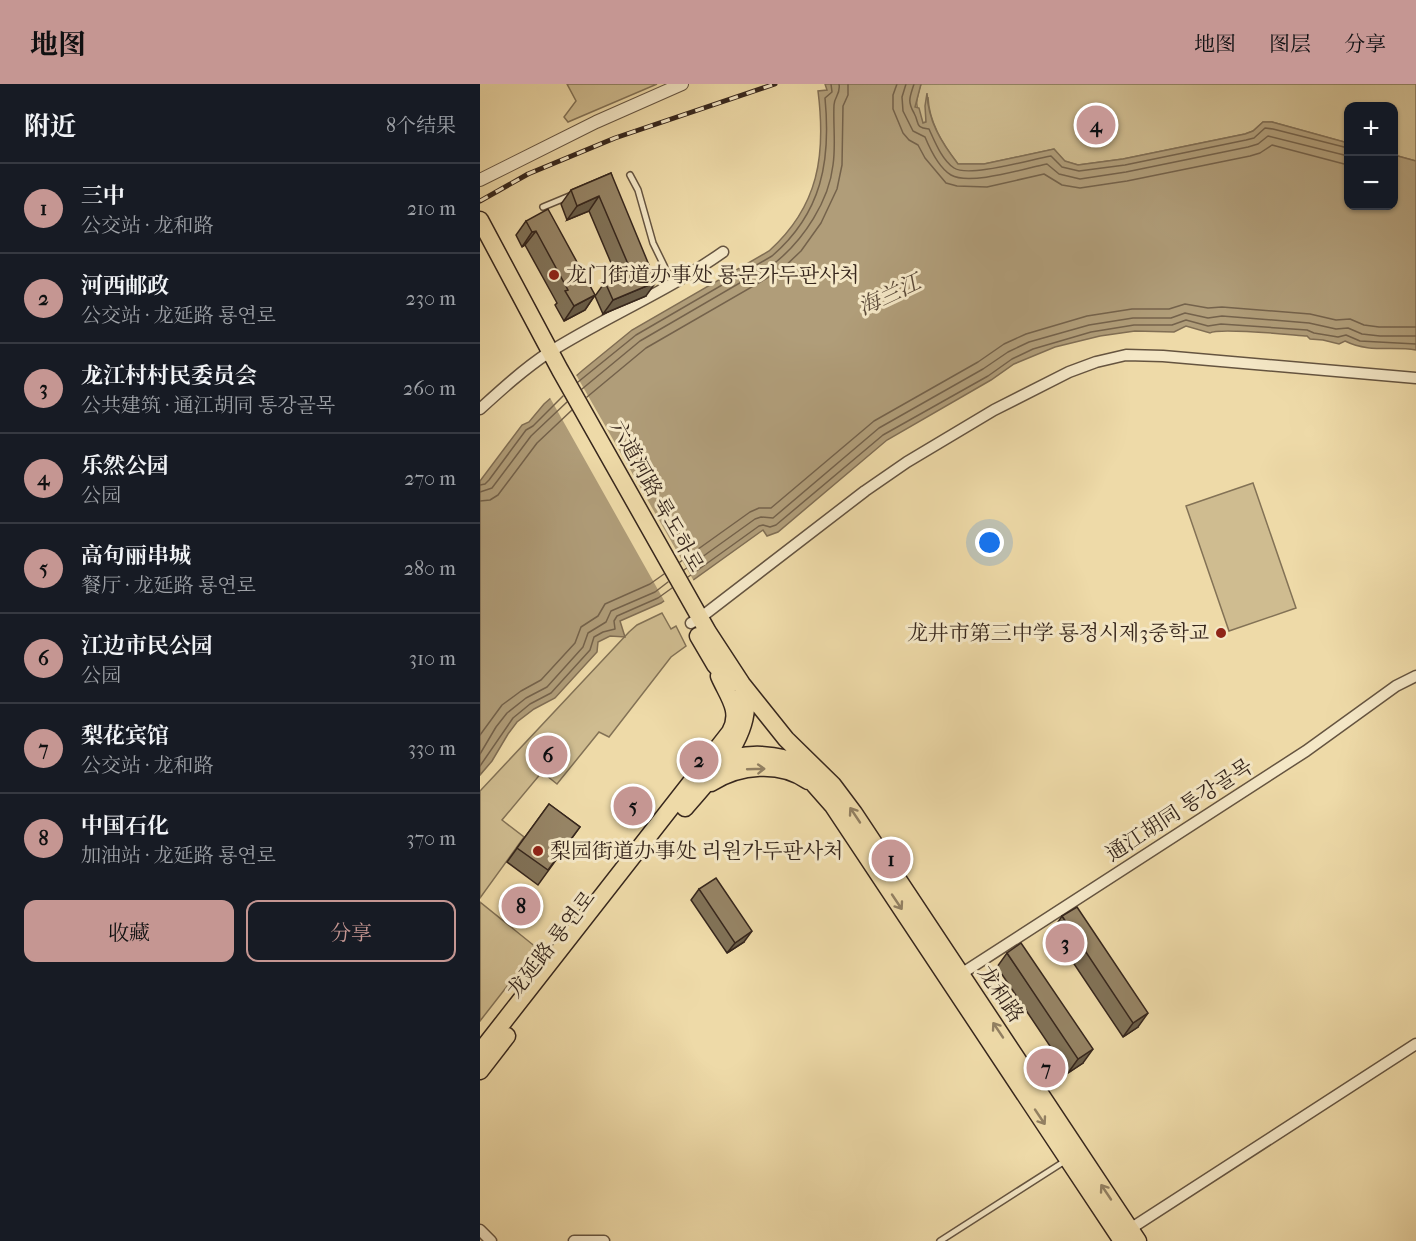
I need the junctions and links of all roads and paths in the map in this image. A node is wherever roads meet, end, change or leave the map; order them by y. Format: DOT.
graph roads {
  1 [pos="682,84"];
  2 [pos="630,175"];
  3 [pos="480,180"];
  4 [pos="582,190"];
  5 [pos="543,207"];
  6 [pos="480,220"];
  7 [pos="480,243"];
  8 [pos="723,252"];
  9 [pos="673,284"];
  10 [pos="546,355"];
  11 [pos="1416,378"];
  12 [pos="480,409"];
  13 [pos="692,615"];
  14 [pos="715,665"];
  15 [pos="1416,676"];
  16 [pos="742,684"];
  17 [pos="747,705"];
  18 [pos="793,760"];
  19 [pos="724,761"];
  20 [pos="819,780"];
  21 [pos="698,784"];
  22 [pos="961,974"];
  23 [pos="1416,1044"];
  24 [pos="480,1052"];
  25 [pos="480,1071"];
  26 [pos="1073,1155"];
  27 [pos="480,1230"];
  28 [pos="1130,1237"];
  29 [pos="491,1241"];
  30 [pos="574,1241"];
  31 [pos="604,1241"];
  32 [pos="940,1241"];
  1 -- 3 [label="street"];
  2 -- 9 [label="lane"];
  4 -- 5 [label="lane"];
  6 -- 10 [label="highway, 六道河路 륙도하로"];
  7 -- 10 [label="highway, 六道河路 륙도하로"];
  8 -- 9 [label="street"];
  9 -- 10 [label="street"];
  10 -- 12 [label="street"];
  10 -- 13 [label="highway, 六道河路 륙도하로"];
  11 -- 13 [label="street"];
  13 -- 14 [label="highway, 六道河路 륙도하로"];
  13 -- 16 [label="highway, 六道河路 륙도하로"];
  14 -- 17 [label="highway, 六道河路 륙도하로"];
  14 -- 21 [label="highway, 龙延路 룡연로"];
  15 -- 22 [label="street, 通江胡同 통강골목"];
  16 -- 17 [label="highway"];
  16 -- 20 [label="highway, 六道河路 륙도하로"];
  17 -- 18 [label="highway, 六道河路 륙도하로"];
  17 -- 19 [label="highway"];
  18 -- 19 [label="highway, 龙延路 룡연로"];
  18 -- 20 [label="highway, 龙延路 룡연로"];
  19 -- 21 [label="highway, 龙延路 룡연로"];
  21 -- 20 [label="highway, 龙延路 룡연로, one-way"];
  22 -- 20 [label="highway, 龙和路, one-way"];
  20 -- 26 [label="highway, 龙和路, one-way"];
  21 -- 24 [label="highway, 龙延路 룡연로"];
  21 -- 25 [label="highway, 龙延路 룡연로"];
  26 -- 22 [label="highway, 龙和路, one-way"];
  23 -- 28 [label="street"];
  26 -- 28 [label="highway, 龙和路"];
  26 -- 32 [label="lane"];
  27 -- 29 [label="street"];
  30 -- 31 [label="street"];
}
